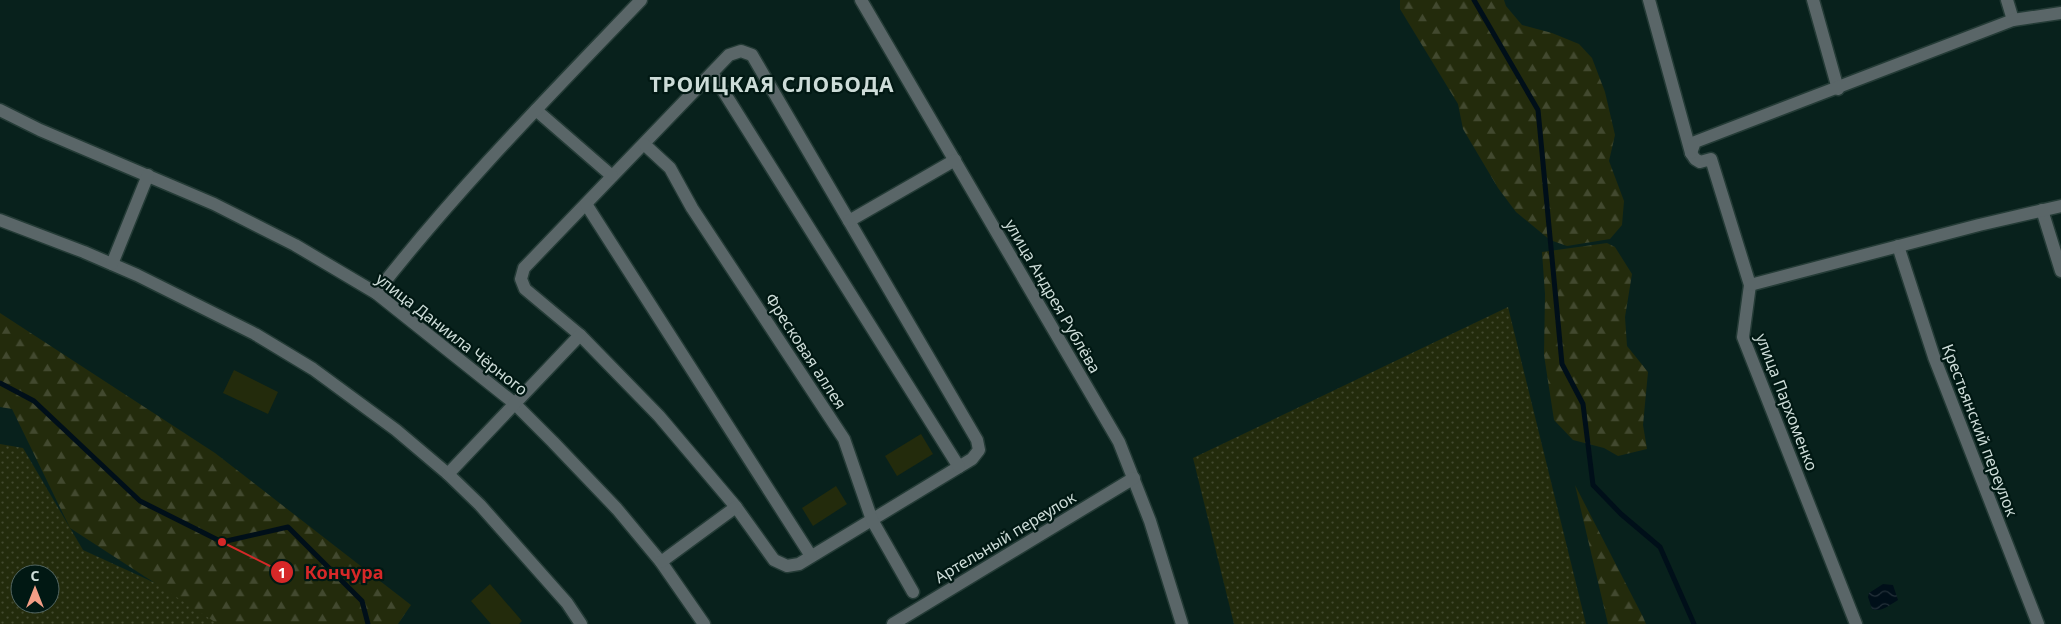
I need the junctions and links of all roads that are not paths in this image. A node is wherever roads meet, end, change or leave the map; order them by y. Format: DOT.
graph roads {
  1 [pos="641,0"];
  2 [pos="860,0"];
  3 [pos="1649,0"];
  4 [pos="1813,0"];
  5 [pos="2007,0"];
  6 [pos="2061,13"];
  7 [pos="2013,20"];
  8 [pos="712,73"];
  9 [pos="1838,89"];
  10 [pos="0,110"];
  11 [pos="536,110"];
  12 [pos="644,144"];
  13 [pos="1691,153"];
  14 [pos="955,160"];
  15 [pos="148,175"];
  16 [pos="612,176"];
  17 [pos="586,204"];
  18 [pos="2061,206"];
  19 [pos="2042,210"];
  20 [pos="0,220"];
  21 [pos="849,221"];
  22 [pos="1898,246"];
  23 [pos="112,264"];
  24 [pos="2061,271"];
  25 [pos="1750,285"];
  26 [pos="376,292"];
  27 [pos="580,335"];
  28 [pos="514,402"];
  29 [pos="959,467"];
  30 [pos="448,474"];
  31 [pos="1134,478"];
  32 [pos="736,507"];
  33 [pos="872,520"];
  34 [pos="812,556"];
  35 [pos="661,562"];
  36 [pos="913,592"];
  37 [pos="581,624"];
  38 [pos="704,624"];
  39 [pos="893,624"];
  40 [pos="1182,624"];
  41 [pos="1856,624"];
  42 [pos="2038,624"];
  1 -- 11 [label="street"];
  2 -- 14 [label="street, улица Андрея Рублёва"];
  3 -- 13 [label="street"];
  4 -- 9 [label="street"];
  5 -- 7 [label="street"];
  6 -- 7 [label="street"];
  7 -- 9 [label="street"];
  8 -- 12 [label="street"];
  8 -- 21 [label="street"];
  8 -- 29 [label="street"];
  9 -- 13 [label="street"];
  10 -- 15 [label="street, улица Даниила Чёрного"];
  11 -- 16 [label="street"];
  11 -- 26 [label="street"];
  12 -- 16 [label="street"];
  12 -- 33 [label="street, Фресковая аллея"];
  13 -- 25 [label="street, улица Пархоменко"];
  14 -- 21 [label="street"];
  14 -- 31 [label="street, улица Андрея Рублёва"];
  15 -- 23 [label="street"];
  15 -- 26 [label="street, улица Даниила Чёрного"];
  16 -- 17 [label="street"];
  17 -- 27 [label="street"];
  17 -- 34 [label="street"];
  18 -- 19 [label="street"];
  19 -- 22 [label="street"];
  19 -- 24 [label="street"];
  20 -- 23 [label="street"];
  21 -- 29 [label="street"];
  22 -- 25 [label="street"];
  22 -- 42 [label="street, Крестьянский переулок"];
  23 -- 30 [label="street"];
  25 -- 41 [label="street, улица Пархоменко"];
  26 -- 28 [label="street, улица Даниила Чёрного"];
  27 -- 28 [label="street"];
  27 -- 32 [label="street"];
  28 -- 30 [label="street"];
  28 -- 35 [label="street, улица Даниила Чёрного"];
  29 -- 33 [label="street"];
  30 -- 37 [label="street"];
  31 -- 39 [label="street, Артельный переулок"];
  31 -- 40 [label="street, улица Андрея Рублёва"];
  32 -- 34 [label="street"];
  32 -- 35 [label="street"];
  33 -- 34 [label="street"];
  33 -- 36 [label="street, Фресковая аллея"];
  35 -- 38 [label="street, улица Даниила Чёрного"];
}
